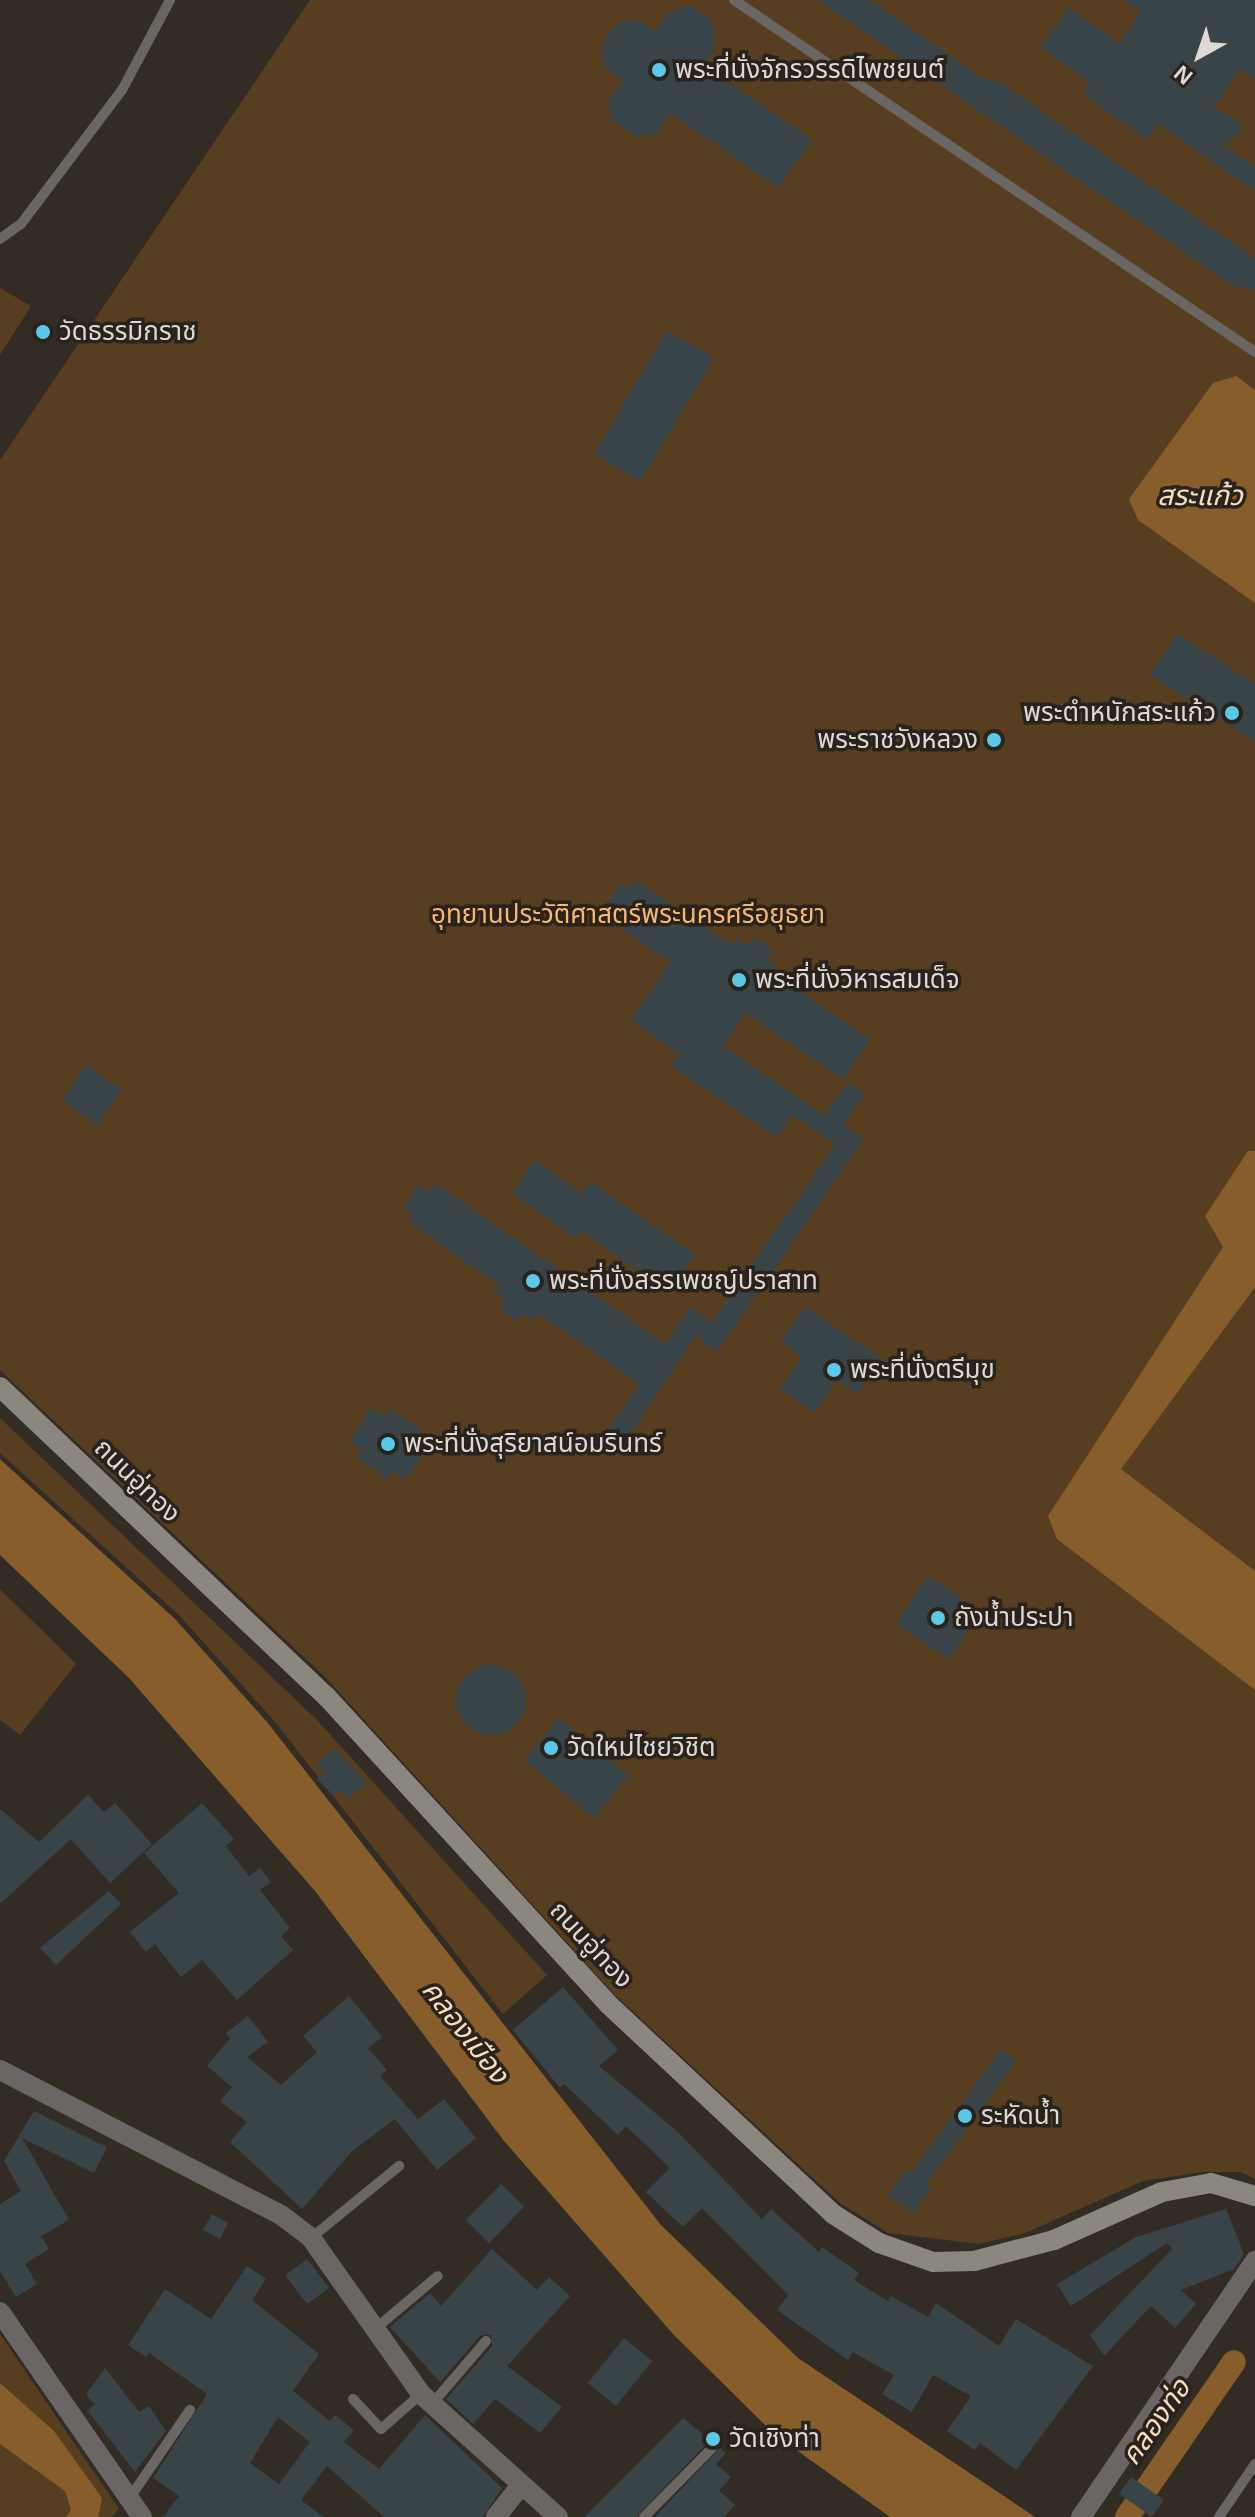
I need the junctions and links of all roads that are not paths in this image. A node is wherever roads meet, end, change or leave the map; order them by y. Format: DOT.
graph roads {
  1 [pos="170,0"];
  2 [pos="734,0"];
  3 [pos="0,239"];
  4 [pos="1255,352"];
  5 [pos="0,1387"];
  6 [pos="0,2070"];
  7 [pos="399,2166"];
  8 [pos="1255,2196"];
  9 [pos="311,2238"];
  10 [pos="1255,2261"];
  11 [pos="438,2276"];
  12 [pos="0,2312"];
  13 [pos="373,2330"];
  14 [pos="486,2341"];
  15 [pos="353,2399"];
  16 [pos="426,2399"];
  17 [pos="190,2410"];
  18 [pos="712,2448"];
  19 [pos="1255,2464"];
  20 [pos="521,2485"];
  21 [pos="137,2512"];
  22 [pos="496,2517"];
  23 [pos="558,2517"];
  24 [pos="644,2517"];
  25 [pos="1081,2517"];
  26 [pos="1219,2517"];
  1 -- 3 [label="lane"];
  2 -- 4 [label="lane"];
  5 -- 8 [label="main road, ถนนอู่ทอง"];
  6 -- 9 [label="street"];
  7 -- 9 [label="lane"];
  9 -- 13 [label="street"];
  10 -- 25 [label="street"];
  11 -- 13 [label="lane"];
  12 -- 21 [label="street"];
  13 -- 16 [label="street"];
  14 -- 16 [label="lane"];
  15 -- 16 [label="lane"];
  16 -- 20 [label="street"];
  17 -- 21 [label="lane"];
  18 -- 24 [label="lane"];
  19 -- 26 [label="lane"];
  20 -- 22 [label="street"];
  20 -- 23 [label="street"];
}
